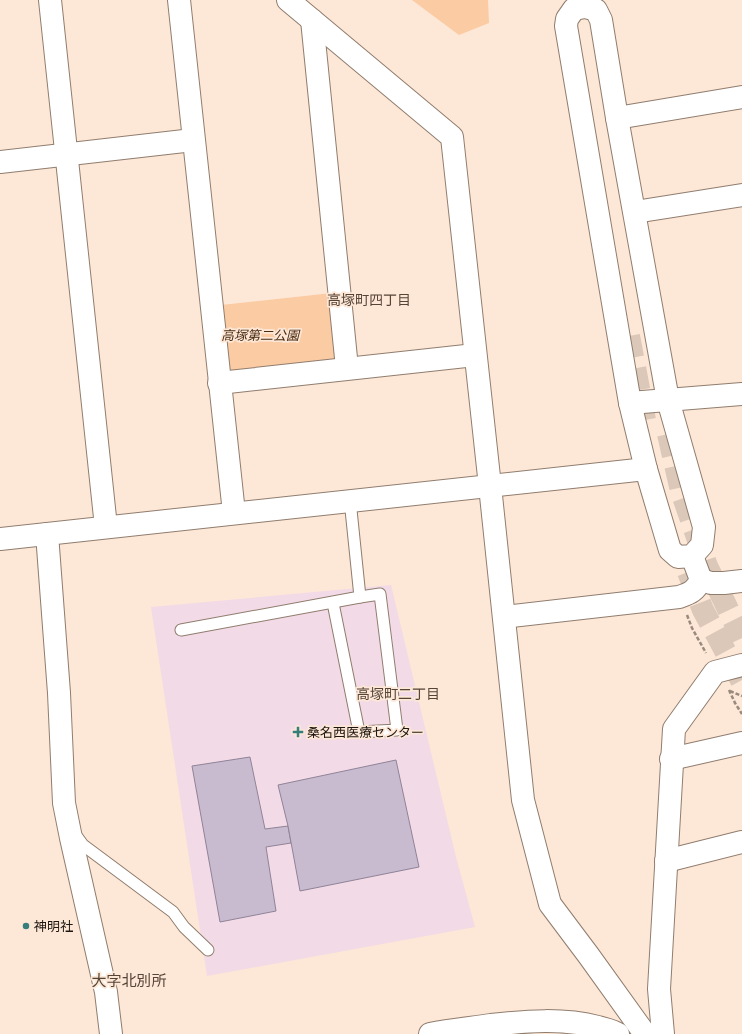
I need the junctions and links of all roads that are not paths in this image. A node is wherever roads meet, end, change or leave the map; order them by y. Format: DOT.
graph roads {
  1 [pos="50,0"];
  2 [pos="178,0"];
  3 [pos="288,0"];
  4 [pos="312,20"];
  5 [pos="742,97"];
  6 [pos="617,118"];
  7 [pos="193,140"];
  8 [pos="67,154"];
  9 [pos="0,162"];
  10 [pos="742,195"];
  11 [pos="635,212"];
  12 [pos="475,355"];
  13 [pos="347,368"];
  14 [pos="219,383"];
  15 [pos="742,394"];
  16 [pos="668,400"];
  17 [pos="630,403"];
  18 [pos="646,469"];
  19 [pos="490,486"];
  20 [pos="350,500"];
  21 [pos="234,513"];
  22 [pos="106,527"];
  23 [pos="48,534"];
  24 [pos="0,539"];
  25 [pos="692,556"];
  26 [pos="701,580"];
  27 [pos="742,581"];
  28 [pos="360,597"];
  29 [pos="333,603"];
  30 [pos="504,617"];
  31 [pos="181,630"];
  32 [pos="742,665"];
  33 [pos="742,742"];
  34 [pos="672,759"];
  35 [pos="68,827"];
  36 [pos="742,842"];
  37 [pos="666,861"];
  38 [pos="208,950"];
  39 [pos="592,1030"];
  40 [pos="441,1033"];
  41 [pos="111,1034"];
  42 [pos="618,1034"];
  43 [pos="645,1034"];
  44 [pos="662,1034"];
  1 -- 8 [label="street"];
  2 -- 7 [label="street"];
  3 -- 4 [label="street"];
  4 -- 12 [label="street"];
  4 -- 13 [label="street"];
  5 -- 6 [label="street"];
  6 -- 11 [label="street"];
  6 -- 17 [label="street"];
  7 -- 8 [label="street"];
  7 -- 14 [label="street"];
  8 -- 9 [label="street"];
  8 -- 22 [label="street"];
  10 -- 11 [label="street"];
  11 -- 16 [label="street"];
  12 -- 13 [label="street"];
  12 -- 19 [label="street"];
  13 -- 14 [label="street"];
  14 -- 21 [label="street"];
  15 -- 16 [label="street"];
  16 -- 17 [label="street"];
  16 -- 25 [label="street"];
  17 -- 18 [label="street"];
  18 -- 19 [label="street"];
  18 -- 25 [label="street"];
  19 -- 20 [label="street"];
  19 -- 30 [label="street"];
  20 -- 21 [label="street"];
  20 -- 28 [label="lane"];
  21 -- 22 [label="street"];
  22 -- 23 [label="street"];
  23 -- 24 [label="street"];
  23 -- 35 [label="street"];
  25 -- 26 [label="street"];
  26 -- 27 [label="street"];
  26 -- 30 [label="street"];
  28 -- 29 [label="lane"];
  28 -- 29 [label="lane"];
  29 -- 31 [label="lane"];
  30 -- 43 [label="street"];
  32 -- 34 [label="street"];
  33 -- 34 [label="street"];
  34 -- 37 [label="street"];
  35 -- 38 [label="lane"];
  35 -- 41 [label="street"];
  36 -- 37 [label="street"];
  37 -- 44 [label="street"];
  39 -- 40 [label="street"];
  39 -- 42 [label="street"];
}
